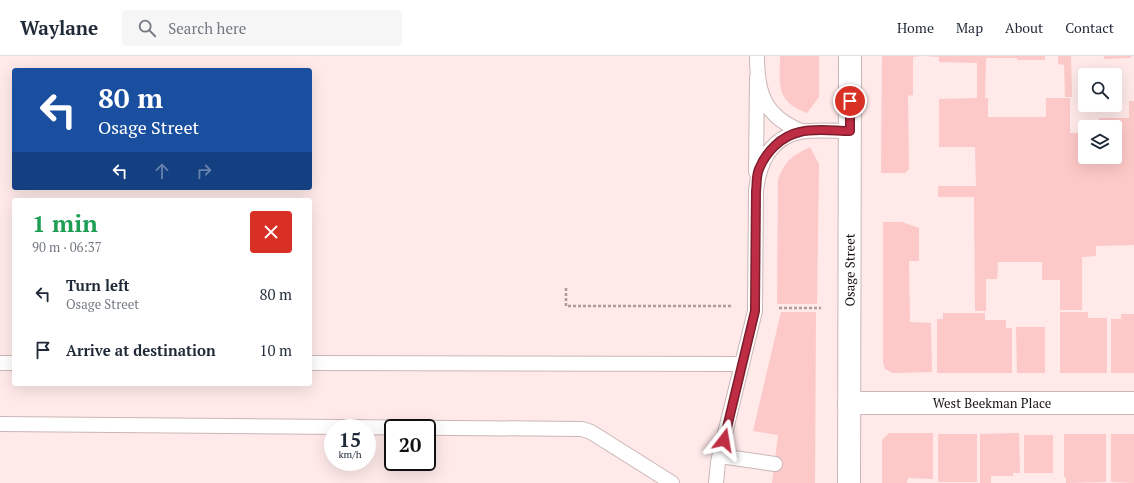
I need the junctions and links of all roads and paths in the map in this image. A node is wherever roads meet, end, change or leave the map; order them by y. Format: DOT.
graph roads {
  1 [pos="757,56"];
  2 [pos="850,56"];
  3 [pos="757,77"];
  4 [pos="801,131"];
  5 [pos="850,131"];
  6 [pos="756,191"];
  7 [pos="566,288"];
  8 [pos="755,308"];
  9 [pos="821,308"];
  10 [pos="0,362"];
  11 [pos="12,362"];
  12 [pos="312,363"];
  13 [pos="742,364"];
  14 [pos="849,403"];
  15 [pos="1134,403"];
  16 [pos="0,424"];
  17 [pos="720,456"];
  18 [pos="775,464"];
  19 [pos="672,483"];
  20 [pos="716,483"];
  21 [pos="849,483"];
  1 -- 3 [label="lane"];
  2 -- 5 [label="street, Osage Street"];
  3 -- 4 [label="lane"];
  3 -- 6 [label="lane"];
  4 -- 5 [label="lane"];
  4 -- 6 [label="lane"];
  5 -- 14 [label="street, Osage Street"];
  6 -- 8 [label="lane"];
  7 -- 8 [label="path"];
  8 -- 9 [label="path"];
  8 -- 13 [label="lane"];
  10 -- 11 [label="lane"];
  12 -- 13 [label="lane"];
  13 -- 17 [label="lane"];
  14 -- 15 [label="street, West Beekman Place"];
  14 -- 21 [label="street, Osage Street"];
  16 -- 19 [label="lane"];
  17 -- 18 [label="lane"];
  17 -- 20 [label="lane"];
}
